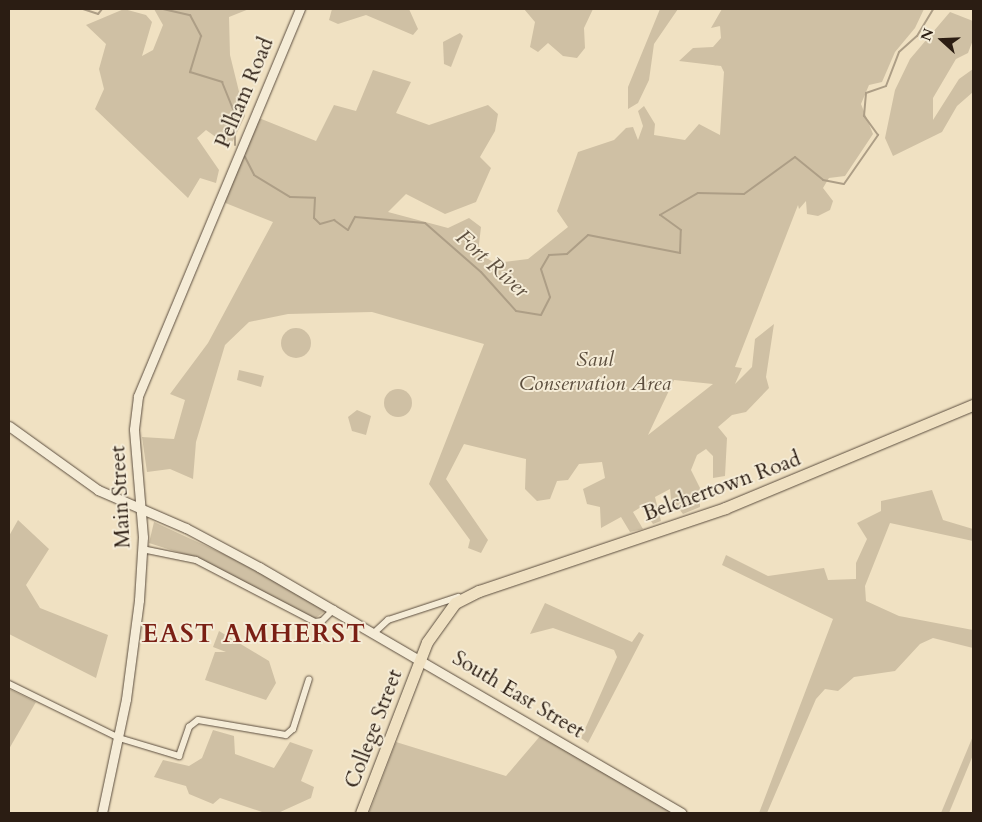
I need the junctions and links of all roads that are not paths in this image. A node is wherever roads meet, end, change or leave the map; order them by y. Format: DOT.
graph roads {
  1 [pos="300,9"];
  2 [pos="221,191"];
  3 [pos="973,405"];
  4 [pos="9,426"];
  5 [pos="141,510"];
  6 [pos="142,549"];
  7 [pos="479,591"];
  8 [pos="334,609"];
  9 [pos="375,632"];
  10 [pos="421,658"];
  11 [pos="309,679"];
  12 [pos="9,684"];
  13 [pos="118,738"];
  14 [pos="103,813"];
  15 [pos="361,813"];
  16 [pos="682,813"];
  1 -- 2 [label="main road, Pelham Road"];
  2 -- 5 [label="main road, Main Street"];
  3 -- 7 [label="highway, Belchertown Road"];
  4 -- 5 [label="main road, South East Street"];
  5 -- 6 [label="main road, Main Street"];
  5 -- 8 [label="main road, South East Street"];
  6 -- 8 [label="street"];
  6 -- 13 [label="main road, Main Street"];
  7 -- 9 [label="street, Belchertown Road"];
  7 -- 10 [label="highway, Belchertown Road"];
  8 -- 9 [label="main road, South East Street"];
  9 -- 10 [label="main road, South East Street"];
  10 -- 15 [label="highway, College Street"];
  10 -- 16 [label="main road, South East Street"];
  11 -- 13 [label="street"];
  12 -- 13 [label="street"];
  13 -- 14 [label="main road, Main Street"];
}
